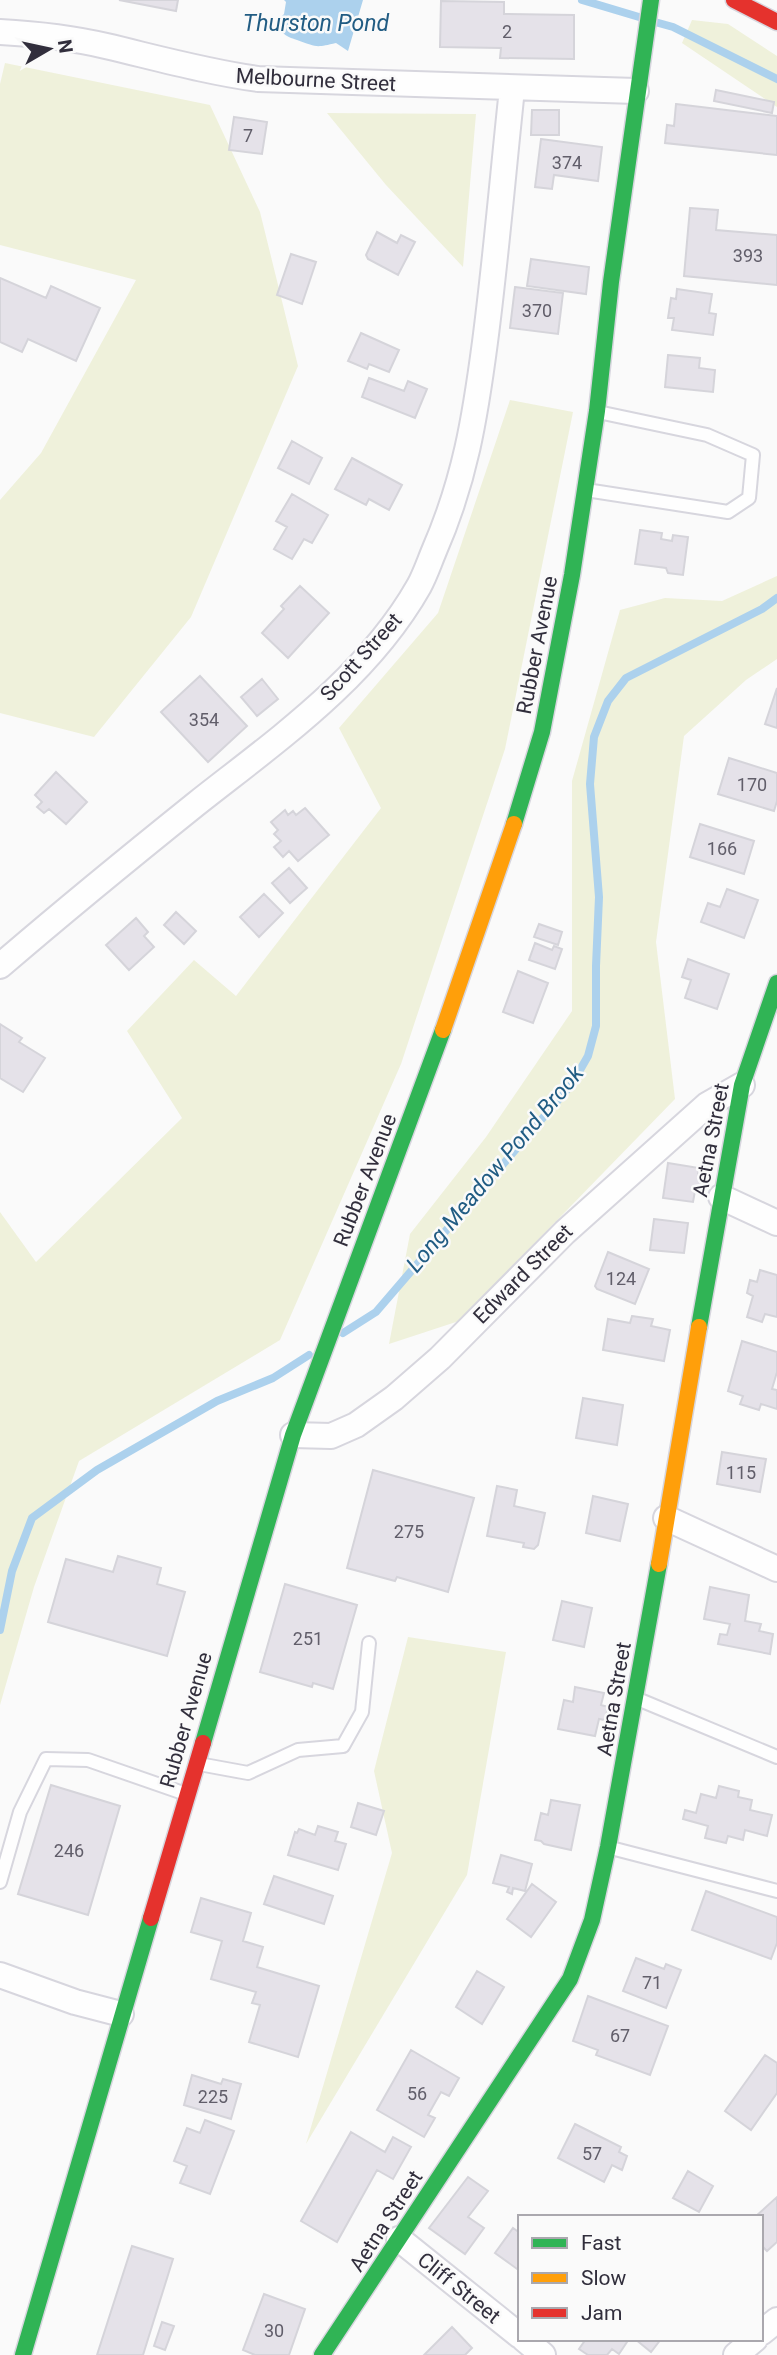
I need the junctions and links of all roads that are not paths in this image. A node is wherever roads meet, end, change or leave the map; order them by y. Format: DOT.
graph roads {
  1 [pos="651,0"];
  2 [pos="734,0"];
  3 [pos="775,18"];
  4 [pos="0,32"];
  5 [pos="512,89"];
  6 [pos="636,91"];
  7 [pos="597,411"];
  8 [pos="585,490"];
  9 [pos="0,966"];
  10 [pos="777,982"];
  11 [pos="742,1085"];
  12 [pos="721,1197"];
  13 [pos="777,1223"];
  14 [pos="293,1435"];
  15 [pos="666,1518"];
  16 [pos="777,1569"];
  17 [pos="369,1643"];
  18 [pos="636,1699"];
  19 [pos="777,1757"];
  20 [pos="195,1764"];
  21 [pos="186,1794"];
  22 [pos="608,1847"];
  23 [pos="0,1882"];
  24 [pos="777,1891"];
  25 [pos="0,1975"];
  26 [pos="121,2014"];
  27 [pos="399,2239"];
  28 [pos="777,2320"];
  29 [pos="763,2331"];
  30 [pos="518,2335"];
  31 [pos="526,2341"];
  32 [pos="753,2341"];
  33 [pos="23,2355"];
  34 [pos="322,2355"];
  35 [pos="543,2355"];
  36 [pos="736,2355"];
  1 -- 6 [label="street, Rubber Avenue"];
  2 -- 3 [label="street"];
  4 -- 5 [label="street, Melbourne Street"];
  5 -- 6 [label="street, Melbourne Street"];
  5 -- 9 [label="street, Scott Street"];
  6 -- 7 [label="street, Rubber Avenue"];
  7 -- 8 [label="street, Rubber Avenue"];
  7 -- 8 [label="lane"];
  8 -- 14 [label="street, Rubber Avenue"];
  10 -- 11 [label="street, Aetna Street"];
  11 -- 12 [label="street, Aetna Street"];
  11 -- 14 [label="street, Edward Street"];
  12 -- 13 [label="street"];
  12 -- 15 [label="street, Aetna Street"];
  14 -- 20 [label="street, Rubber Avenue"];
  15 -- 16 [label="street"];
  15 -- 18 [label="street, Aetna Street"];
  17 -- 20 [label="lane"];
  18 -- 19 [label="lane"];
  18 -- 22 [label="street, Aetna Street"];
  20 -- 21 [label="street, Rubber Avenue"];
  21 -- 23 [label="lane"];
  21 -- 26 [label="street, Rubber Avenue"];
  22 -- 24 [label="lane"];
  22 -- 27 [label="street, Aetna Street"];
  25 -- 26 [label="street"];
  26 -- 33 [label="street, Rubber Avenue"];
  27 -- 30 [label="street, Cliff Street"];
  27 -- 34 [label="street, Aetna Street"];
  28 -- 29 [label="street"];
  31 -- 35 [label="street, Cliff Street"];
  32 -- 36 [label="street"];
}
